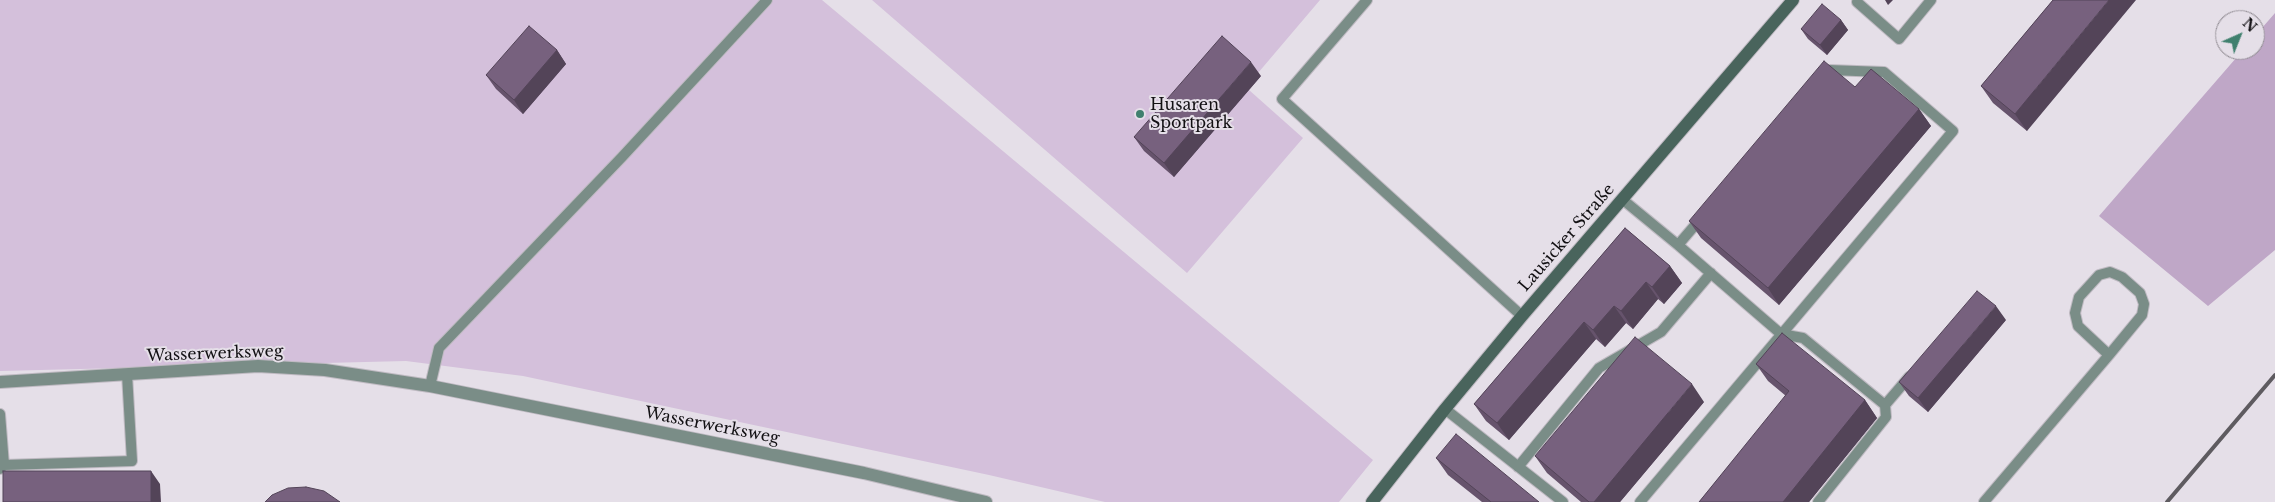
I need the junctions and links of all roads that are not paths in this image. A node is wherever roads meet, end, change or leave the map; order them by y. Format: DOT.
graph roads {
  1 [pos="767,0"];
  2 [pos="1367,0"];
  3 [pos="1793,0"];
  4 [pos="1931,0"];
  5 [pos="1857,2"];
  6 [pos="1816,85"];
  7 [pos="1622,199"];
  8 [pos="1709,208"];
  9 [pos="1678,245"];
  10 [pos="1711,273"];
  11 [pos="1522,316"];
  12 [pos="1781,334"];
  13 [pos="2108,355"];
  14 [pos="1916,368"];
  15 [pos="127,374"];
  16 [pos="0,382"];
  17 [pos="430,386"];
  18 [pos="1885,405"];
  19 [pos="1445,409"];
  20 [pos="0,414"];
  21 [pos="2,467"];
  22 [pos="1518,467"];
  23 [pos="986,502"];
  24 [pos="1372,502"];
  25 [pos="1563,502"];
  26 [pos="1640,502"];
  27 [pos="1818,502"];
  28 [pos="1984,502"];
  1 -- 17 [label="lane"];
  2 -- 11 [label="lane"];
  3 -- 7 [label="main road, Lausicker Straße"];
  4 -- 5 [label="lane"];
  6 -- 12 [label="lane"];
  7 -- 9 [label="lane"];
  7 -- 11 [label="main road, Lausicker Straße"];
  8 -- 9 [label="lane"];
  9 -- 10 [label="lane"];
  10 -- 12 [label="lane"];
  10 -- 22 [label="lane"];
  11 -- 19 [label="main road, Lausicker Straße"];
  12 -- 18 [label="lane"];
  12 -- 26 [label="lane"];
  13 -- 13 [label="lane"];
  13 -- 28 [label="lane"];
  14 -- 18 [label="lane"];
  15 -- 16 [label="street, Wasserwerksweg"];
  15 -- 17 [label="street, Wasserwerksweg"];
  15 -- 21 [label="lane"];
  17 -- 23 [label="street, Wasserwerksweg"];
  18 -- 27 [label="lane"];
  19 -- 22 [label="lane"];
  19 -- 24 [label="main road, Lausicker Straße"];
  20 -- 21 [label="lane"];
  22 -- 25 [label="lane"];
}
